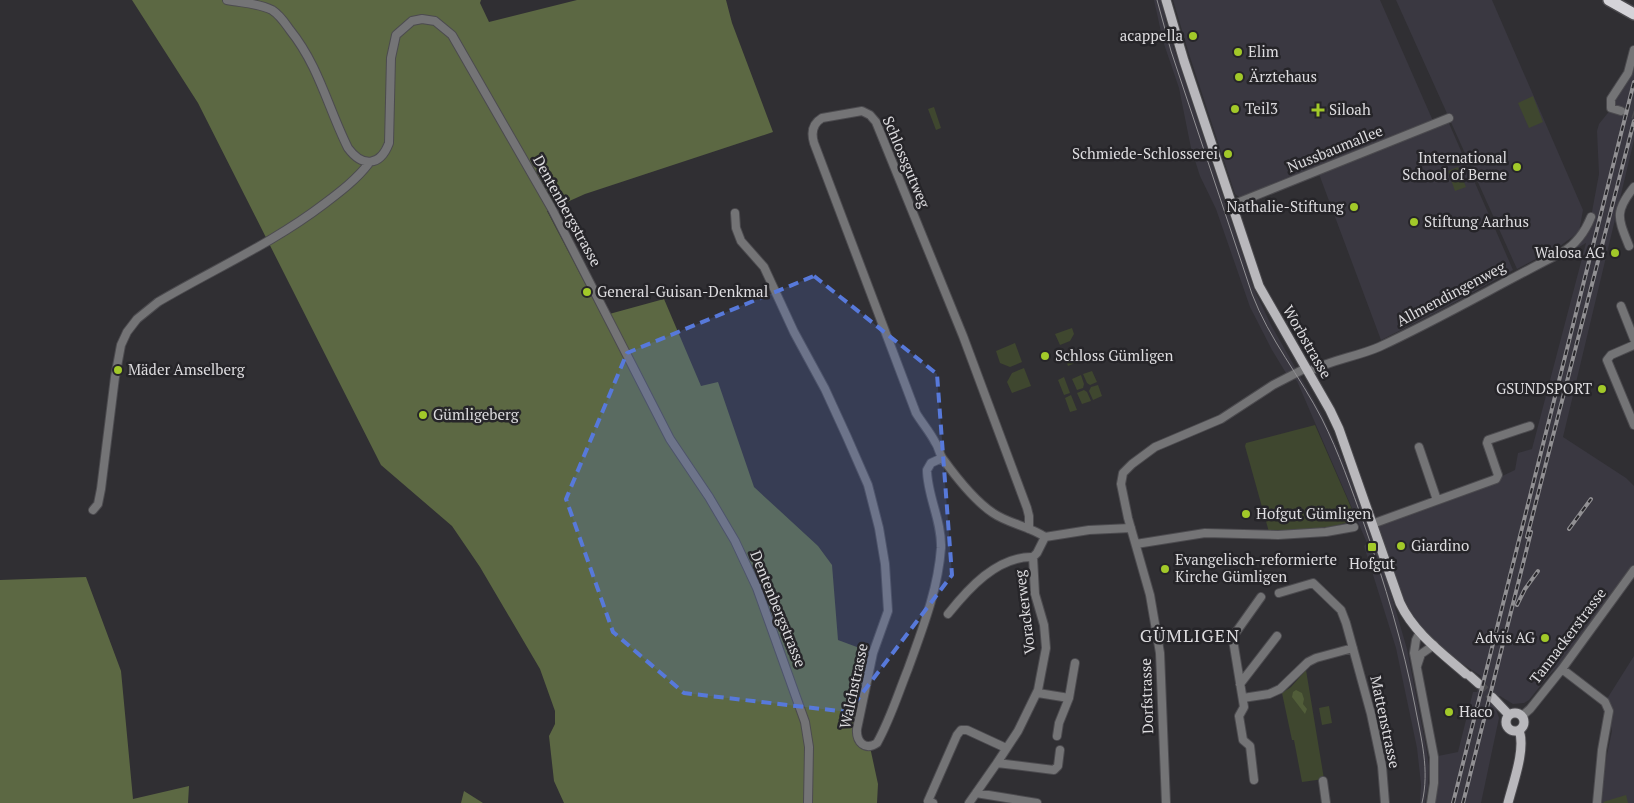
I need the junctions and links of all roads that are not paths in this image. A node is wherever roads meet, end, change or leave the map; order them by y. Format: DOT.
graph roads {
  1 [pos="227,0"];
  2 [pos="1166,0"];
  3 [pos="1609,0"];
  4 [pos="1622,0"];
  5 [pos="1634,7"];
  6 [pos="1634,14"];
  7 [pos="1634,50"];
  8 [pos="1621,111"];
  9 [pos="1449,118"];
  10 [pos="369,163"];
  11 [pos="1634,188"];
  12 [pos="1232,205"];
  13 [pos="735,213"];
  14 [pos="1591,217"];
  15 [pos="1629,246"];
  16 [pos="1621,306"];
  17 [pos="1634,339"];
  18 [pos="1634,345"];
  19 [pos="1306,370"];
  20 [pos="1634,425"];
  21 [pos="1530,426"];
  22 [pos="1419,447"];
  23 [pos="942,458"];
  24 [pos="1123,473"];
  25 [pos="1437,500"];
  26 [pos="93,510"];
  27 [pos="1372,524"];
  28 [pos="1354,527"];
  29 [pos="1131,528"];
  30 [pos="1029,529"];
  31 [pos="1045,537"];
  32 [pos="1136,544"];
  33 [pos="1033,558"];
  34 [pos="1634,570"];
  35 [pos="1279,593"];
  36 [pos="1261,597"];
  37 [pos="948,614"];
  38 [pos="1420,632"];
  39 [pos="1277,636"];
  40 [pos="1434,646"];
  41 [pos="1353,648"];
  42 [pos="1075,663"];
  43 [pos="1417,666"];
  44 [pos="1562,668"];
  45 [pos="1240,684"];
  46 [pos="1479,684"];
  47 [pos="1038,693"];
  48 [pos="1492,697"];
  49 [pos="1069,698"];
  50 [pos="1243,698"];
  51 [pos="1509,714"];
  52 [pos="1522,716"];
  53 [pos="1519,730"];
  54 [pos="1057,736"];
  55 [pos="1006,748"];
  56 [pos="1060,750"];
  57 [pos="998,763"];
  58 [pos="1254,780"];
  59 [pos="1323,781"];
  60 [pos="976,793"];
  61 [pos="808,803"];
  62 [pos="933,803"];
  63 [pos="969,803"];
  64 [pos="1037,803"];
  65 [pos="1166,803"];
  66 [pos="1326,803"];
  67 [pos="1385,803"];
  68 [pos="1431,803"];
  69 [pos="1508,803"];
  70 [pos="1597,803"];
  1 -- 10 [label="street"];
  2 -- 12 [label="main road, Worbstrasse"];
  3 -- 6 [label="highway"];
  4 -- 5 [label="highway"];
  7 -- 8 [label="street"];
  9 -- 12 [label="street, Nussbaumallee"];
  10 -- 26 [label="street, Dentenbergstrasse"];
  10 -- 61 [label="street, Dentenbergstrasse"];
  11 -- 15 [label="street"];
  12 -- 19 [label="main road, Worbstrasse"];
  13 -- 23 [label="street, Walchstrasse"];
  14 -- 19 [label="street, Allmendingenweg"];
  16 -- 17 [label="street"];
  18 -- 20 [label="street"];
  19 -- 24 [label="street, Allmendingenweg"];
  19 -- 27 [label="main road, Worbstrasse"];
  21 -- 25 [label="street"];
  22 -- 25 [label="street"];
  23 -- 30 [label="street"];
  23 -- 30 [label="street, Schlossgutweg"];
  24 -- 29 [label="street, Dorfstrasse"];
  25 -- 27 [label="street"];
  27 -- 38 [label="main road, Worbstrasse"];
  28 -- 32 [label="street"];
  29 -- 31 [label="street"];
  29 -- 32 [label="street, Dorfstrasse"];
  30 -- 31 [label="street"];
  31 -- 33 [label="street, Vorackerweg"];
  32 -- 65 [label="street, Dorfstrasse"];
  33 -- 37 [label="street, Vorackerweg"];
  33 -- 47 [label="street, Vorackerweg"];
  34 -- 44 [label="street, Tannackerstrasse"];
  35 -- 41 [label="street, Mattenstrasse"];
  36 -- 45 [label="street"];
  38 -- 40 [label="main road, Worbstrasse"];
  38 -- 43 [label="street"];
  39 -- 45 [label="street"];
  40 -- 43 [label="street"];
  40 -- 46 [label="main road, Worbstrasse"];
  41 -- 50 [label="street"];
  41 -- 67 [label="street, Mattenstrasse"];
  42 -- 49 [label="street"];
  43 -- 68 [label="street"];
  44 -- 52 [label="street, Tannackerstrasse"];
  44 -- 70 [label="street"];
  45 -- 50 [label="street"];
  47 -- 49 [label="street"];
  47 -- 55 [label="street, Vorackerweg"];
  48 -- 51 [label="main road"];
  49 -- 54 [label="street"];
  50 -- 58 [label="street"];
  51 -- 52 [label="main road"];
  51 -- 53 [label="main road"];
  52 -- 53 [label="main road"];
  53 -- 69 [label="main road"];
  55 -- 57 [label="street, Vorackerweg"];
  55 -- 62 [label="street"];
  56 -- 57 [label="street"];
  57 -- 60 [label="street, Vorackerweg"];
  59 -- 66 [label="street"];
  60 -- 63 [label="street, Vorackerweg"];
  60 -- 64 [label="street"];
}
